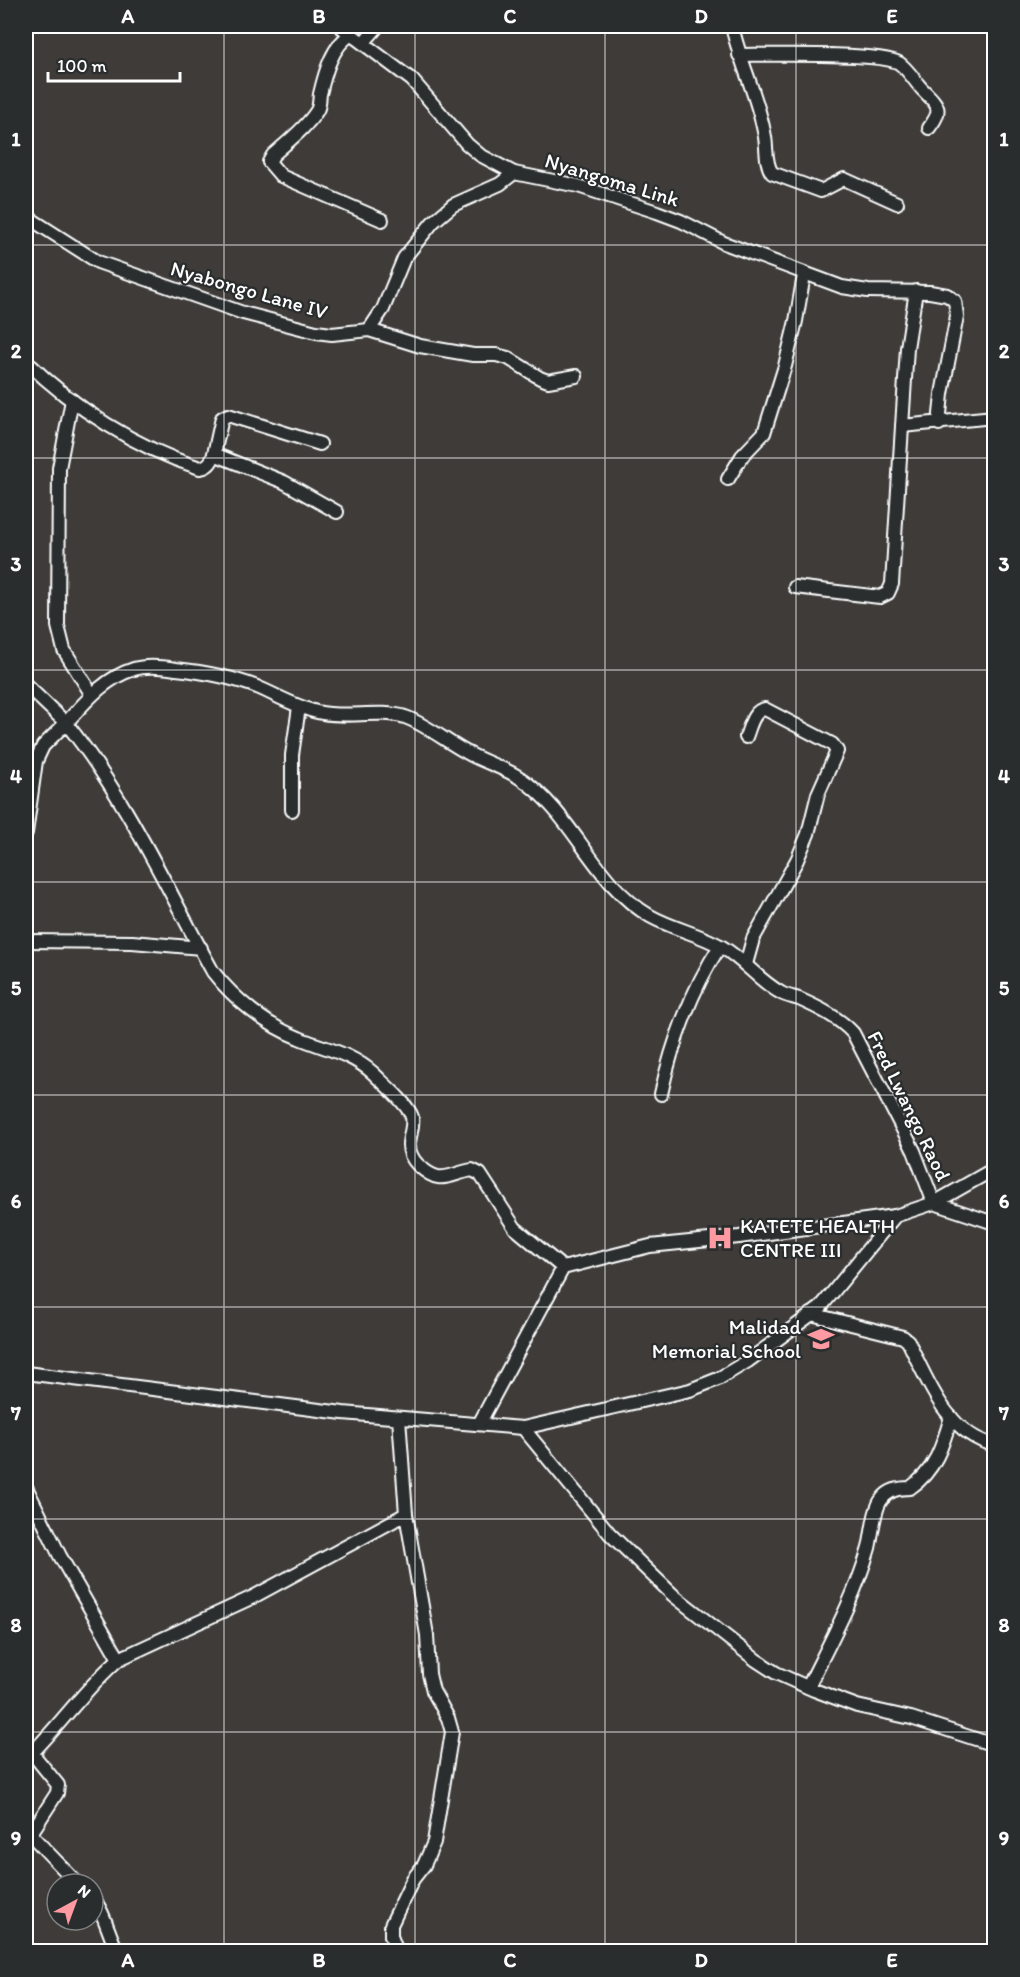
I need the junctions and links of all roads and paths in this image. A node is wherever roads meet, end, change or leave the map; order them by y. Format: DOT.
graph roads {
  1 [pos="340,26"];
  2 [pos="378,26"];
  3 [pos="732,26"];
  4 [pos="352,34"];
  5 [pos="364,42"];
  6 [pos="739,55"];
  7 [pos="928,128"];
  8 [pos="514,172"];
  9 [pos="897,203"];
  10 [pos="26,216"];
  11 [pos="382,220"];
  12 [pos="804,274"];
  13 [pos="915,291"];
  14 [pos="369,330"];
  15 [pos="26,361"];
  16 [pos="576,376"];
  17 [pos="72,400"];
  18 [pos="994,417"];
  19 [pos="939,424"];
  20 [pos="902,426"];
  21 [pos="320,444"];
  22 [pos="214,454"];
  23 [pos="728,479"];
  24 [pos="337,512"];
  25 [pos="795,587"];
  26 [pos="26,685"];
  27 [pos="92,695"];
  28 [pos="299,707"];
  29 [pos="66,723"];
  30 [pos="746,736"];
  31 [pos="292,810"];
  32 [pos="26,833"];
  33 [pos="26,941"];
  34 [pos="720,946"];
  35 [pos="201,948"];
  36 [pos="746,964"];
  37 [pos="662,1094"];
  38 [pos="994,1169"];
  39 [pos="934,1203"];
  40 [pos="895,1216"];
  41 [pos="994,1223"];
  42 [pos="563,1268"];
  43 [pos="811,1314"];
  44 [pos="26,1373"];
  45 [pos="951,1417"];
  46 [pos="399,1418"];
  47 [pos="479,1424"];
  48 [pos="523,1428"];
  49 [pos="994,1445"];
  50 [pos="26,1487"];
  51 [pos="406,1514"];
  52 [pos="119,1659"];
  53 [pos="808,1687"];
  54 [pos="994,1745"];
  55 [pos="29,1756"];
  56 [pos="28,1838"];
  57 [pos="65,1872"];
  58 [pos="105,1923"];
  59 [pos="118,1952"];
  60 [pos="397,1952"];
  1 -- 4 [label="street, Nyangoma Link"];
  2 -- 5 [label="street"];
  3 -- 6 [label="street"];
  4 -- 5 [label="street, Nyangoma Link"];
  4 -- 11 [label="street"];
  5 -- 8 [label="street, Nyangoma Link"];
  6 -- 7 [label="street"];
  6 -- 9 [label="street"];
  8 -- 12 [label="street, Nyangoma Link"];
  8 -- 14 [label="street"];
  10 -- 14 [label="street, Nyabongo Lane IV"];
  12 -- 13 [label="street, Nyangoma Link"];
  12 -- 23 [label="street"];
  13 -- 19 [label="street, Nyangoma Link"];
  13 -- 20 [label="street"];
  14 -- 16 [label="street, Nyabongo Lane IV"];
  15 -- 17 [label="street"];
  17 -- 22 [label="street"];
  17 -- 27 [label="street"];
  18 -- 19 [label="street"];
  19 -- 20 [label="street"];
  20 -- 25 [label="street"];
  21 -- 22 [label="street"];
  22 -- 24 [label="street"];
  26 -- 29 [label="street"];
  27 -- 28 [label="street, Fred Lwango Raod"];
  27 -- 29 [label="street, Fred Lwango Raod"];
  28 -- 31 [label="street"];
  28 -- 34 [label="street, Fred Lwango Raod"];
  29 -- 32 [label="street, Fred Lwango Raod"];
  29 -- 35 [label="street"];
  30 -- 36 [label="street"];
  33 -- 35 [label="street"];
  34 -- 36 [label="street, Fred Lwango Raod"];
  34 -- 37 [label="street"];
  35 -- 42 [label="street"];
  36 -- 39 [label="street, Fred Lwango Raod"];
  38 -- 39 [label="street"];
  39 -- 40 [label="street"];
  39 -- 41 [label="street"];
  40 -- 42 [label="street"];
  40 -- 43 [label="street"];
  42 -- 47 [label="street"];
  43 -- 45 [label="street"];
  43 -- 48 [label="street"];
  44 -- 46 [label="street"];
  45 -- 49 [label="street"];
  45 -- 53 [label="street"];
  46 -- 47 [label="street"];
  46 -- 51 [label="street"];
  47 -- 48 [label="street"];
  48 -- 53 [label="street"];
  50 -- 52 [label="street"];
  51 -- 52 [label="street"];
  51 -- 60 [label="street"];
  52 -- 55 [label="street"];
  53 -- 54 [label="street"];
  55 -- 56 [label="street"];
  56 -- 57 [label="street"];
  58 -- 59 [label="street"];
}
